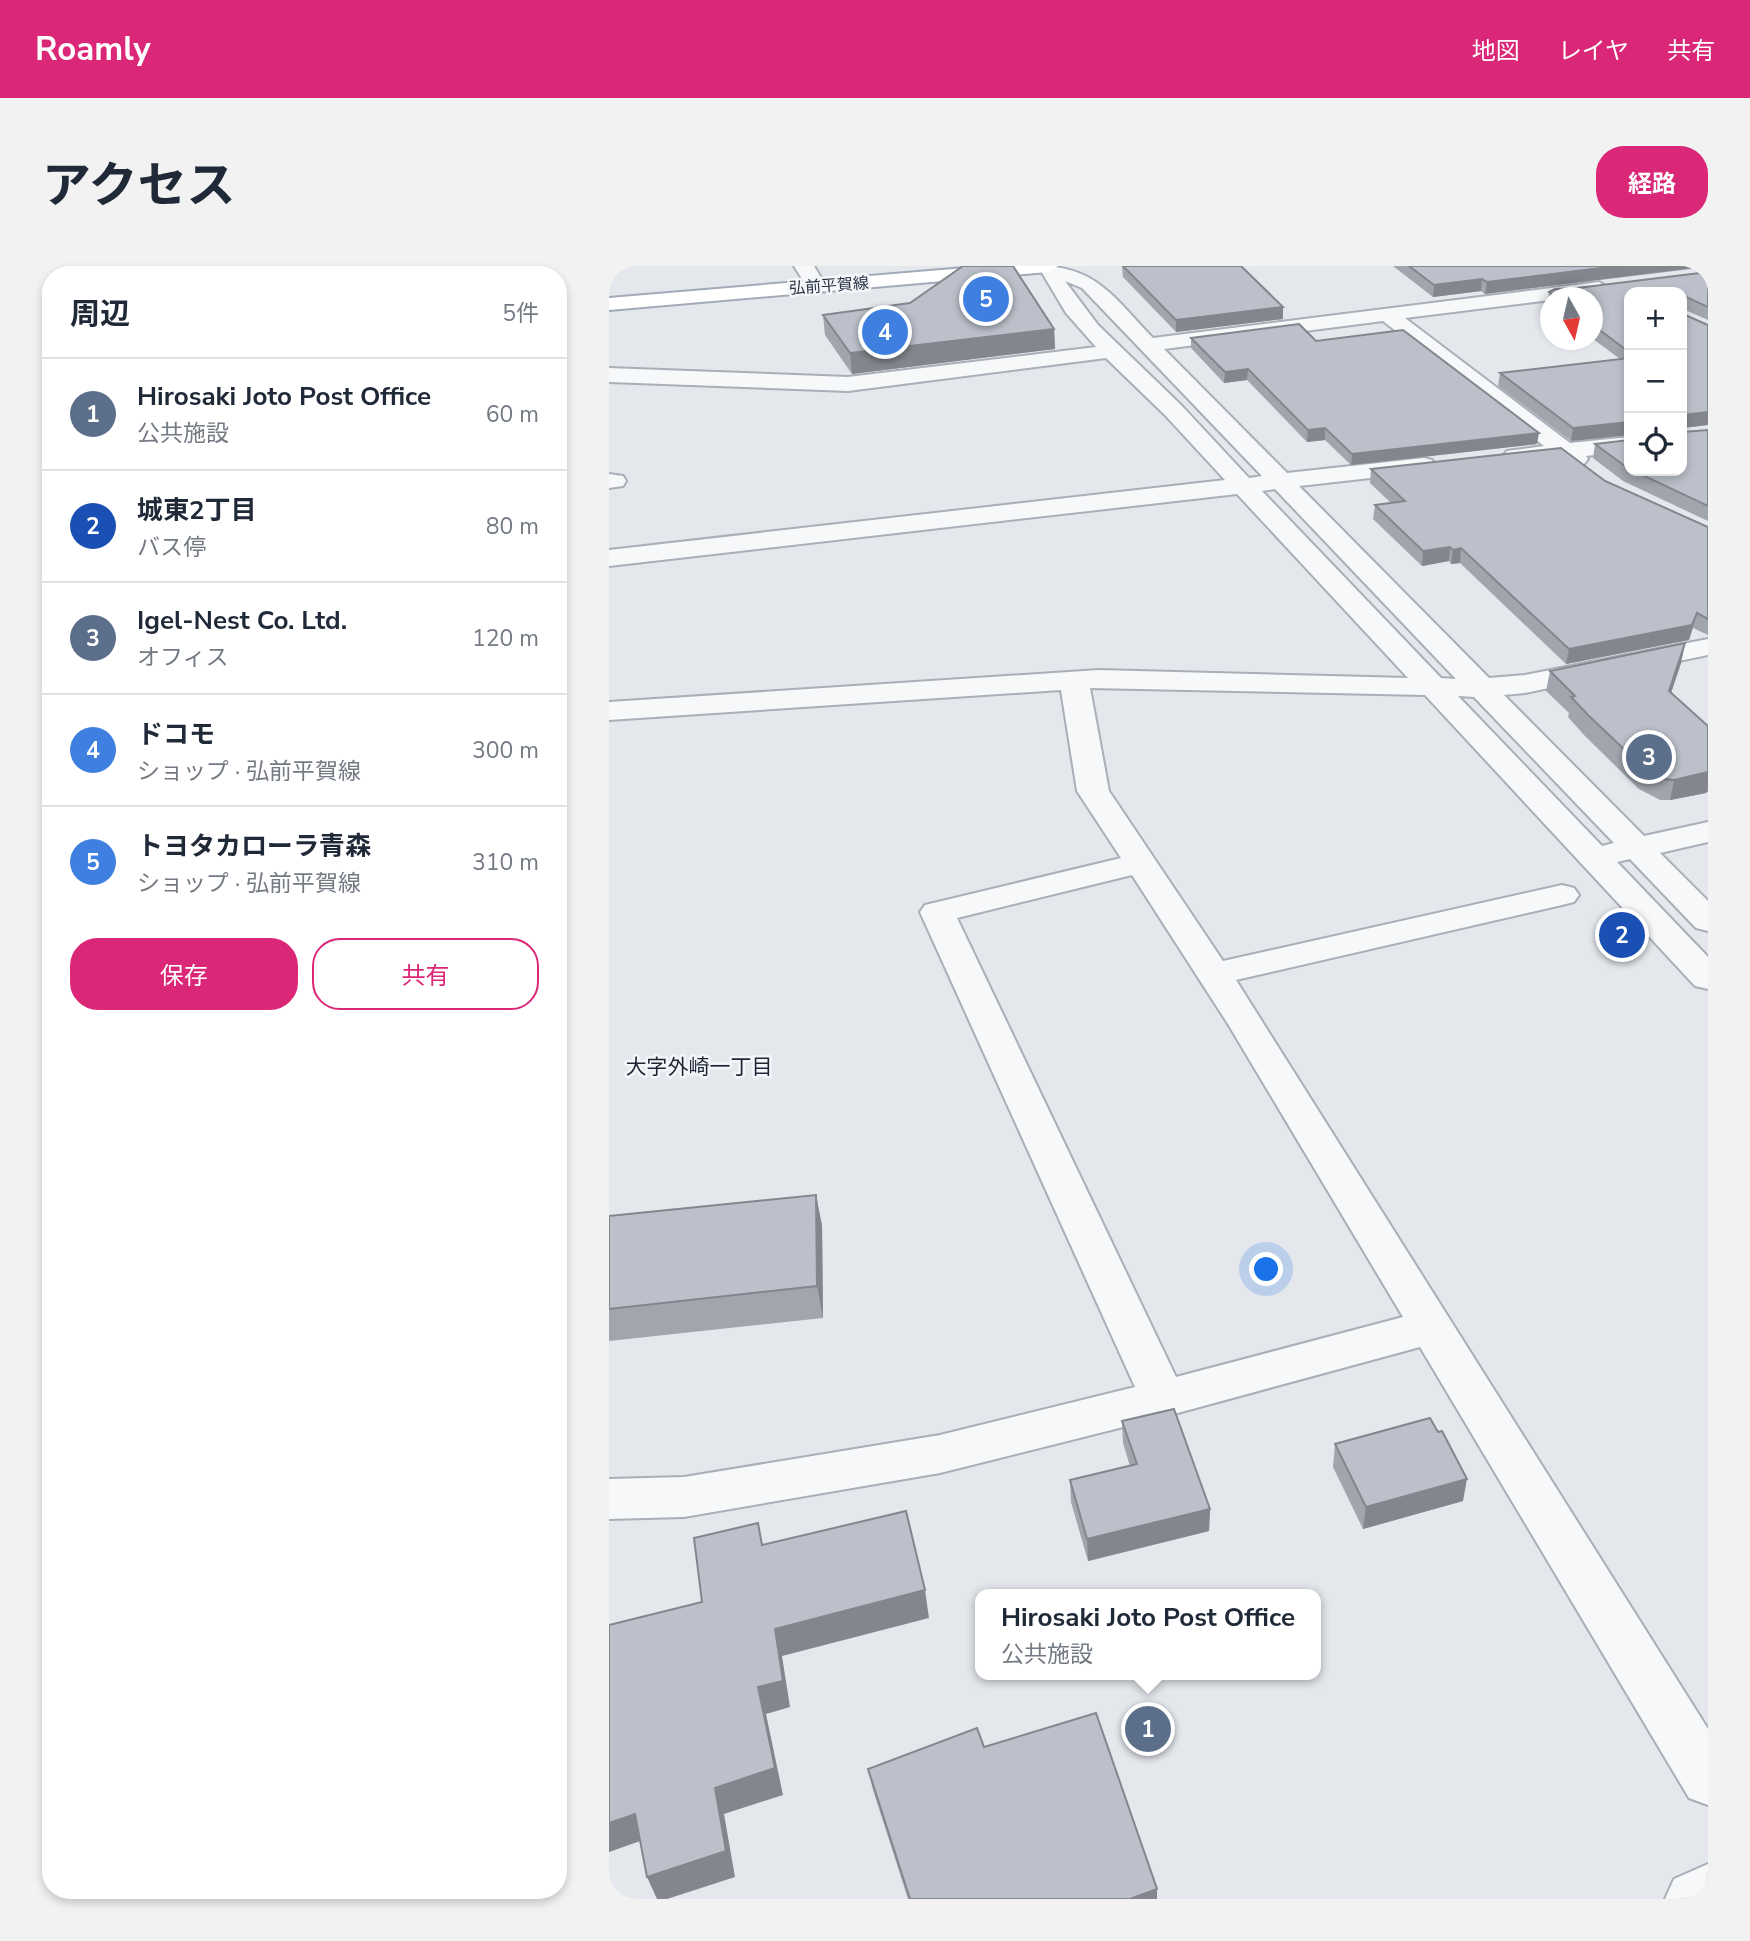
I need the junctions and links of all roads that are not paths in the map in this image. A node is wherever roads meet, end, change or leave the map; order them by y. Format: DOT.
graph roads {
  1 [pos="885,266"];
  2 [pos="1048,266"];
  3 [pos="810,275"];
  4 [pos="1620,286"];
  5 [pos="609,289"];
  6 [pos="609,304"];
  7 [pos="1389,316"];
  8 [pos="1146,345"];
  9 [pos="1112,351"];
  10 [pos="609,375"];
  11 [pos="1624,445"];
  12 [pos="1566,452"];
  13 [pos="1486,459"];
  14 [pos="1447,463"];
  15 [pos="1594,474"];
  16 [pos="1280,482"];
  17 [pos="1244,486"];
  18 [pos="609,558"];
  19 [pos="1708,647"];
  20 [pos="1074,681"];
  21 [pos="1430,686"];
  22 [pos="1479,688"];
  23 [pos="609,711"];
  24 [pos="1708,832"];
  25 [pos="1636,848"];
  26 [pos="1595,858"];
  27 [pos="1141,863"];
  28 [pos="1562,895"];
  29 [pos="1708,921"];
  30 [pos="1214,974"];
  31 [pos="1708,978"];
  32 [pos="1431,1327"];
  33 [pos="1163,1399"];
  34 [pos="609,1499"];
  35 [pos="1708,1779"];
  36 [pos="1708,1893"];
  37 [pos="1693,1899"];
  1 -- 3 [label="main road, 弘前平賀線"];
  2 -- 3 [label="main road, 弘前平賀線"];
  2 -- 8 [label="street"];
  2 -- 9 [label="street"];
  3 -- 5 [label="main road, 弘前平賀線"];
  3 -- 6 [label="main road, 弘前平賀線"];
  4 -- 7 [label="street"];
  7 -- 8 [label="street"];
  7 -- 12 [label="street"];
  8 -- 16 [label="street"];
  9 -- 10 [label="street"];
  9 -- 17 [label="street"];
  11 -- 12 [label="street"];
  12 -- 13 [label="street"];
  12 -- 15 [label="street"];
  14 -- 16 [label="street"];
  16 -- 17 [label="street"];
  16 -- 22 [label="street"];
  17 -- 18 [label="street"];
  17 -- 21 [label="street"];
  19 -- 22 [label="street"];
  20 -- 21 [label="street"];
  20 -- 23 [label="street"];
  20 -- 27 [label="street"];
  21 -- 22 [label="street"];
  21 -- 26 [label="street"];
  22 -- 25 [label="street"];
  24 -- 25 [label="street"];
  25 -- 26 [label="street"];
  25 -- 29 [label="street"];
  26 -- 31 [label="street"];
  27 -- 30 [label="street"];
  27 -- 33 [label="street"];
  28 -- 30 [label="street"];
  30 -- 32 [label="street"];
  32 -- 33 [label="street"];
  32 -- 35 [label="street"];
  33 -- 34 [label="street"];
  36 -- 37 [label="street"];
}
